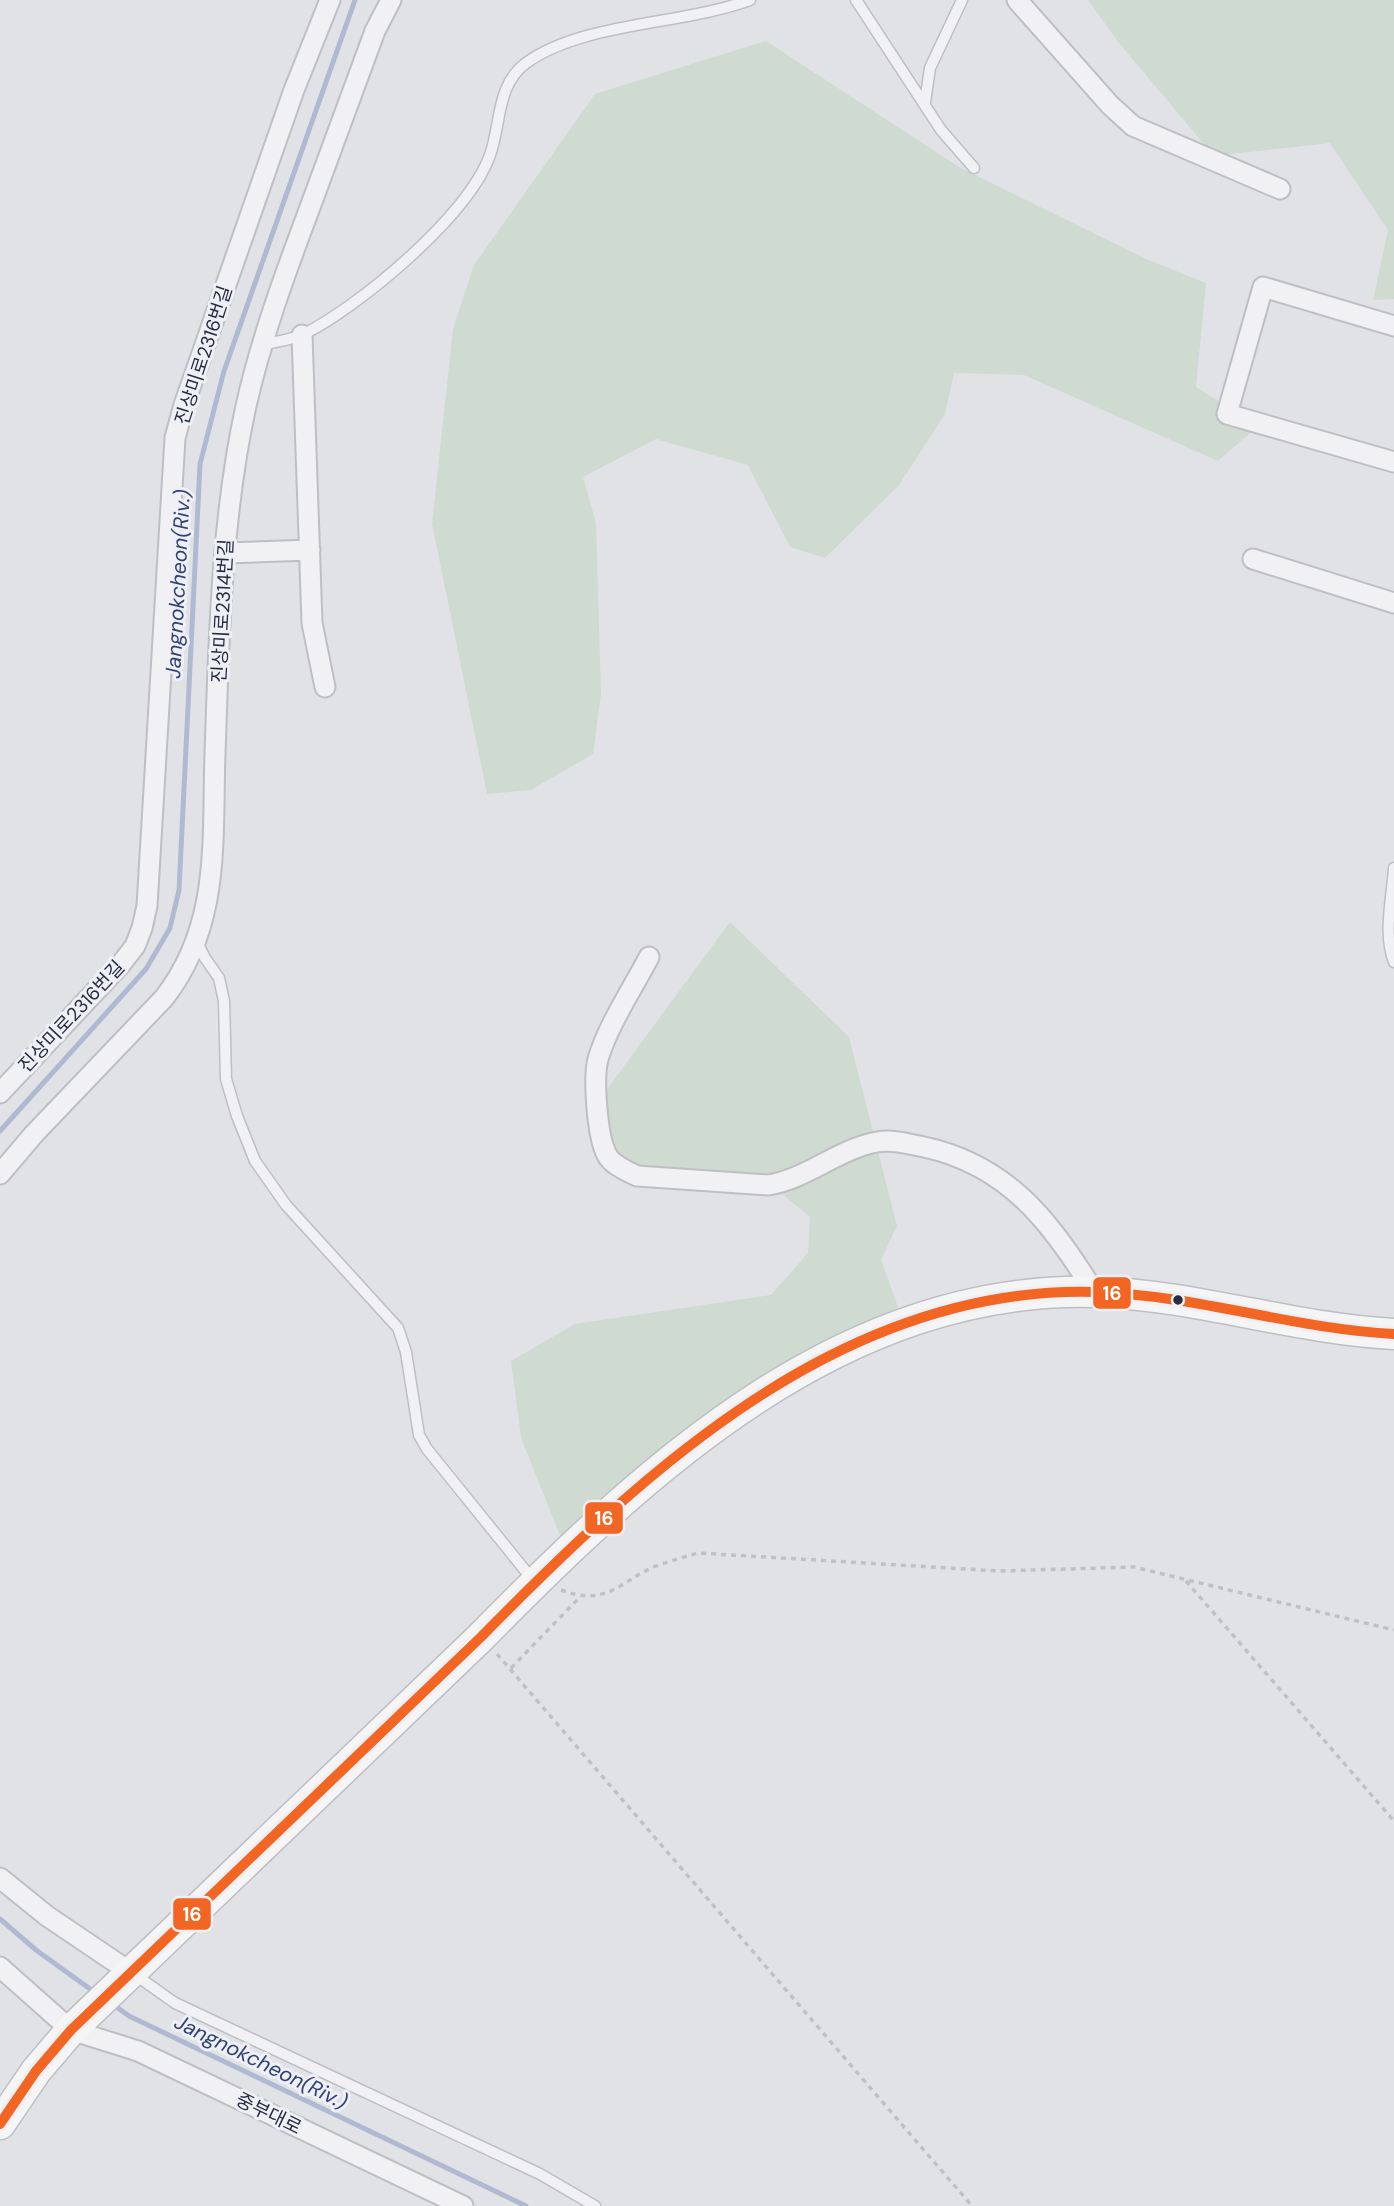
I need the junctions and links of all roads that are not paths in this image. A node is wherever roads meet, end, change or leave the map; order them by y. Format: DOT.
graph roads {
  1 [pos="330,0"];
  2 [pos="391,0"];
  3 [pos="750,0"];
  4 [pos="856,0"];
  5 [pos="962,0"];
  6 [pos="1017,0"];
  7 [pos="925,102"];
  8 [pos="974,168"];
  9 [pos="1280,189"];
  10 [pos="1394,326"];
  11 [pos="302,335"];
  12 [pos="263,345"];
  13 [pos="1394,462"];
  14 [pos="310,550"];
  15 [pos="225,553"];
  16 [pos="1253,559"];
  17 [pos="1394,603"];
  18 [pos="325,687"];
  19 [pos="1394,868"];
  20 [pos="197,942"];
  21 [pos="649,957"];
  22 [pos="1394,962"];
  23 [pos="0,1093"];
  24 [pos="0,1174"];
  25 [pos="1094,1292"];
  26 [pos="1394,1334"];
  27 [pos="535,1582"];
  28 [pos="0,1878"];
  29 [pos="0,1967"];
  30 [pos="128,1974"];
  31 [pos="76,2025"];
  32 [pos="0,2124"];
  33 [pos="463,2206"];
  34 [pos="595,2206"];
  1 -- 23 [label="street, 진상미로2316번길"];
  2 -- 12 [label="street, 진상미로2314번길"];
  3 -- 11 [label="lane"];
  4 -- 7 [label="lane"];
  5 -- 7 [label="lane"];
  6 -- 9 [label="street"];
  7 -- 8 [label="lane"];
  10 -- 13 [label="street"];
  11 -- 12 [label="lane"];
  11 -- 14 [label="street"];
  12 -- 15 [label="street, 진상미로2314번길"];
  14 -- 15 [label="street"];
  14 -- 18 [label="street"];
  15 -- 20 [label="street, 진상미로2314번길"];
  16 -- 17 [label="street"];
  19 -- 22 [label="lane"];
  20 -- 24 [label="street, 진상미로2314번길"];
  20 -- 27 [label="lane"];
  21 -- 25 [label="street"];
  25 -- 26 [label="main road"];
  25 -- 27 [label="main road"];
  27 -- 30 [label="main road"];
  28 -- 30 [label="street"];
  29 -- 31 [label="street"];
  30 -- 31 [label="main road"];
  30 -- 34 [label="lane"];
  31 -- 32 [label="main road"];
  31 -- 33 [label="street, 중부대로"];
}
